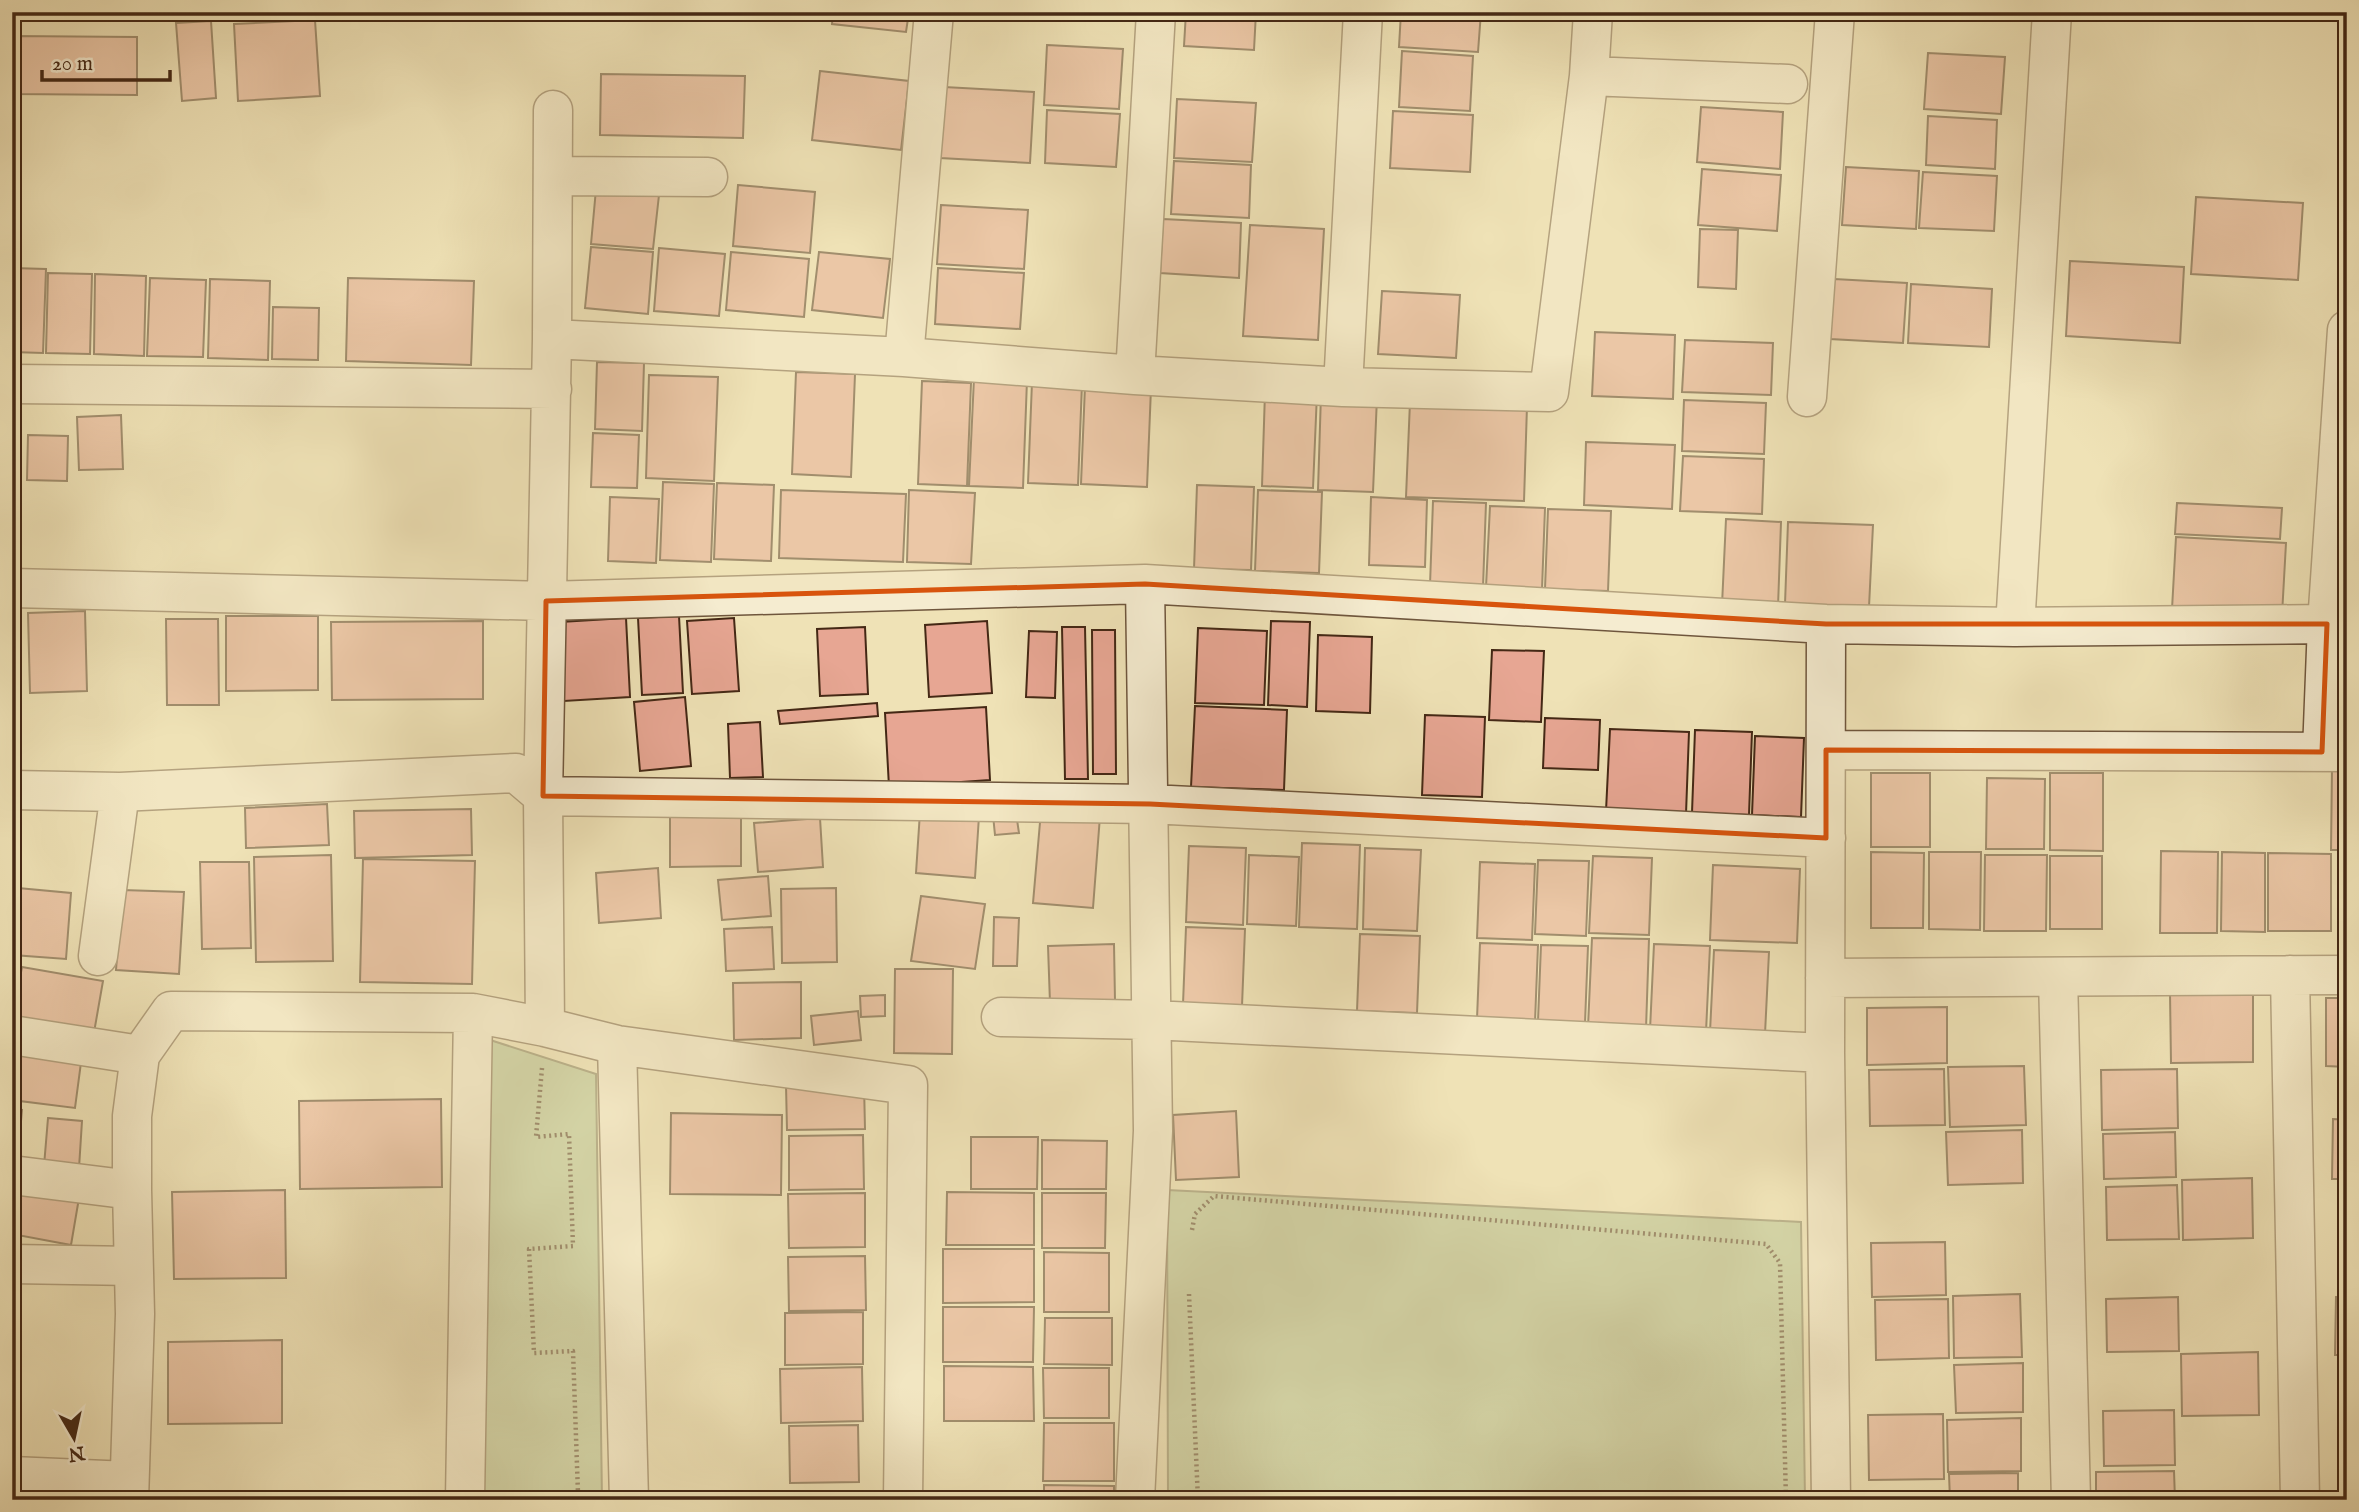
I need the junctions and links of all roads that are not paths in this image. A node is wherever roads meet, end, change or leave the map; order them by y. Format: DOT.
graph roads {
  1 [pos="934,12"];
  2 [pos="1156,12"];
  3 [pos="1363,12"];
  4 [pos="1593,12"];
  5 [pos="1835,12"];
  6 [pos="2052,12"];
  7 [pos="1589,76"];
  8 [pos="1788,84"];
  9 [pos="553,110"];
  10 [pos="553,176"];
  11 [pos="708,177"];
  12 [pos="2347,330"];
  13 [pos="552,340"];
  14 [pos="904,357"];
  15 [pos="1135,375"];
  16 [pos="12,384"];
  17 [pos="1343,387"];
  18 [pos="552,389"];
  19 [pos="1807,397"];
  20 [pos="2343,428"];
  21 [pos="1145,584"];
  22 [pos="12,588"];
  23 [pos="546,601"];
  24 [pos="1826,624"];
  25 [pos="2327,624"];
  26 [pos="2015,627"];
  27 [pos="1826,750"];
  28 [pos="2334,752"];
  29 [pos="12,790"];
  30 [pos="120,792"];
  31 [pos="543,796"];
  32 [pos="1150,804"];
  33 [pos="1826,838"];
  34 [pos="98,956"];
  35 [pos="2290,975"];
  36 [pos="2347,975"];
  37 [pos="2058,976"];
  38 [pos="1825,978"];
  39 [pos="473,1013"];
  40 [pos="1001,1017"];
  41 [pos="1152,1020"];
  42 [pos="545,1027"];
  43 [pos="12,1035"];
  44 [pos="617,1045"];
  45 [pos="1825,1053"];
  46 [pos="139,1055"];
  47 [pos="12,1175"];
  48 [pos="132,1190"];
  49 [pos="12,1264"];
  50 [pos="133,1266"];
  51 [pos="12,1476"];
  52 [pos="129,1490"];
  53 [pos="629,1497"];
  54 [pos="465,1500"];
  55 [pos="903,1500"];
  56 [pos="1135,1500"];
  57 [pos="1831,1500"];
  58 [pos="2071,1500"];
  59 [pos="2300,1500"];
  1 -- 14 [label="street"];
  2 -- 15 [label="street"];
  3 -- 17 [label="street"];
  4 -- 7 [label="street"];
  5 -- 19 [label="street"];
  6 -- 26 [label="street"];
  7 -- 8 [label="street"];
  7 -- 17 [label="street"];
  9 -- 10 [label="street"];
  10 -- 11 [label="street"];
  10 -- 13 [label="street"];
  12 -- 20 [label="street"];
  13 -- 14 [label="street"];
  13 -- 18 [label="street"];
  14 -- 15 [label="street"];
  15 -- 17 [label="street"];
  16 -- 18 [label="street"];
  18 -- 23 [label="street"];
  20 -- 25 [label="street"];
  21 -- 23 [label="street"];
  21 -- 24 [label="street"];
  21 -- 32 [label="street"];
  22 -- 23 [label="street"];
  23 -- 31 [label="street"];
  24 -- 26 [label="street"];
  24 -- 27 [label="street"];
  25 -- 26 [label="street"];
  25 -- 28 [label="street"];
  27 -- 28 [label="street"];
  27 -- 33 [label="street"];
  29 -- 30 [label="street"];
  30 -- 31 [label="street"];
  30 -- 34 [label="street"];
  31 -- 32 [label="street"];
  31 -- 42 [label="street"];
  32 -- 33 [label="street"];
  32 -- 41 [label="street"];
  33 -- 38 [label="street"];
  35 -- 36 [label="street"];
  35 -- 37 [label="street"];
  35 -- 59 [label="street"];
  37 -- 38 [label="street"];
  37 -- 58 [label="street"];
  38 -- 45 [label="street"];
  39 -- 42 [label="street"];
  39 -- 46 [label="street"];
  39 -- 54 [label="street"];
  40 -- 41 [label="street"];
  41 -- 45 [label="street"];
  41 -- 56 [label="street"];
  42 -- 44 [label="street"];
  43 -- 46 [label="street"];
  44 -- 53 [label="street"];
  44 -- 55 [label="street"];
  45 -- 57 [label="street"];
  46 -- 48 [label="street"];
  47 -- 48 [label="street"];
  48 -- 50 [label="street"];
  49 -- 50 [label="street"];
  50 -- 52 [label="street"];
  51 -- 52 [label="street"];
}
